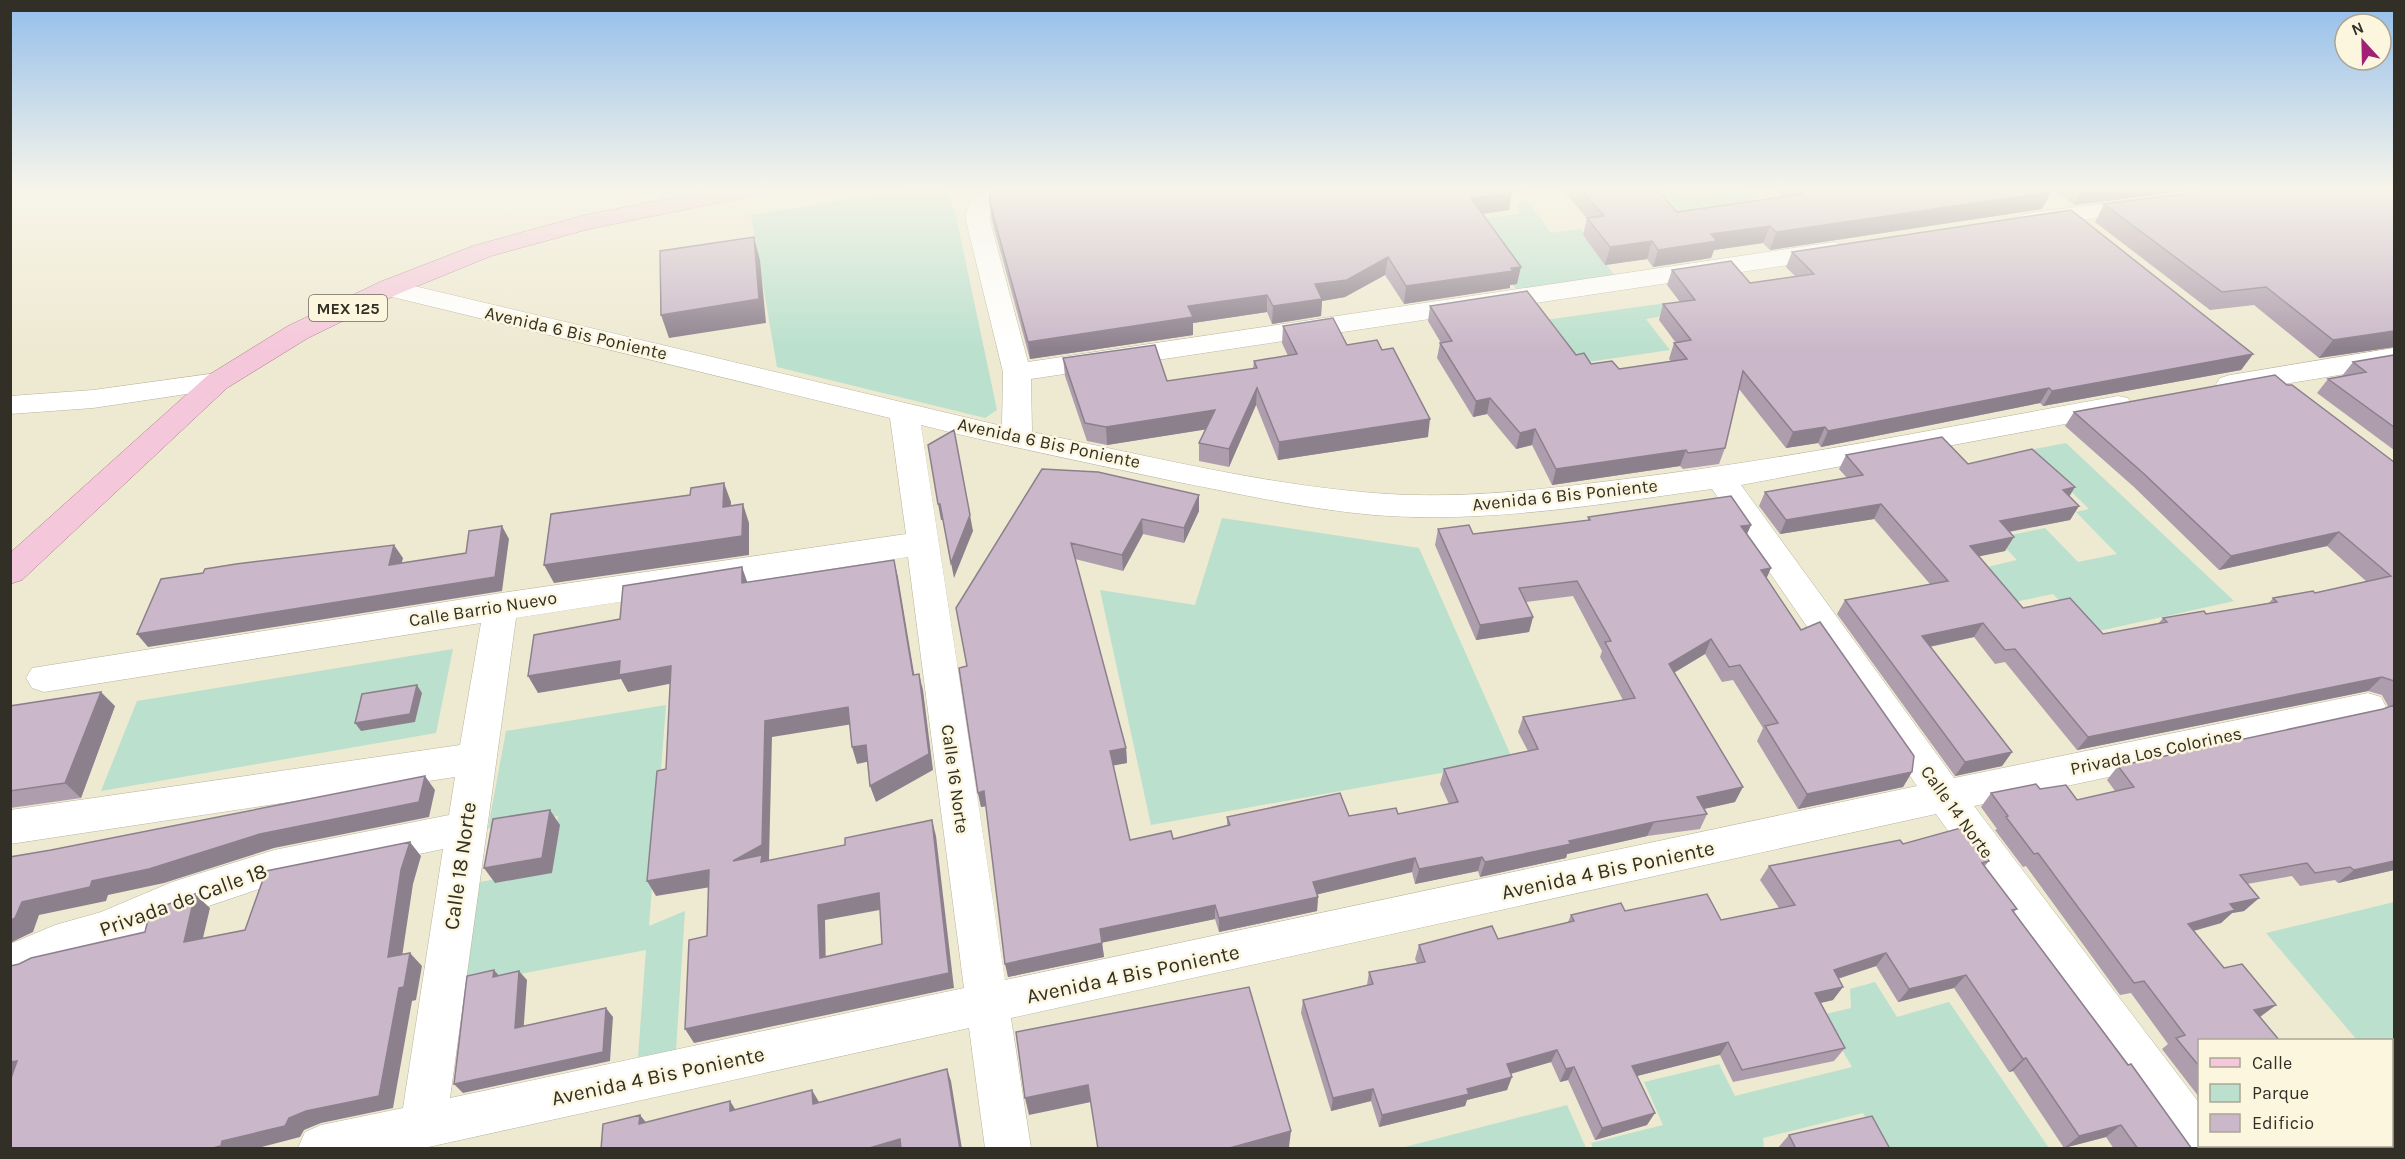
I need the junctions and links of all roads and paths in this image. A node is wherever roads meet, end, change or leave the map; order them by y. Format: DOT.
graph roads {
  1 [pos="517,241"];
  2 [pos="983,241"];
  3 [pos="1855,247"];
  4 [pos="389,288"];
  5 [pos="2245,354"];
  6 [pos="2394,357"];
  7 [pos="1017,372"];
  8 [pos="2273,376"];
  9 [pos="217,382"];
  10 [pos="2203,389"];
  11 [pos="2301,397"];
  12 [pos="2144,400"];
  13 [pos="10,405"];
  14 [pos="904,410"];
  15 [pos="1017,439"];
  16 [pos="1720,478"];
  17 [pos="921,543"];
  18 [pos="10,572"];
  19 [pos="501,606"];
  20 [pos="44,678"];
  21 [pos="2368,707"];
  22 [pos="476,758"];
  23 [pos="1944,796"];
  24 [pos="10,827"];
  25 [pos="466,828"];
  26 [pos="10,963"];
  27 [pos="987,1006"];
  28 [pos="423,1125"];
  29 [pos="2198,1141"];
  30 [pos="321,1149"];
  31 [pos="1008,1149"];
  1 -- 4 [label="main road, MEX 125"];
  2 -- 7 [label="street"];
  3 -- 7 [label="street"];
  4 -- 9 [label="main road, MEX 125"];
  4 -- 14 [label="street, Avenida 6 Bis Poniente"];
  5 -- 8 [label="street"];
  6 -- 8 [label="street"];
  7 -- 15 [label="street"];
  8 -- 10 [label="street"];
  8 -- 11 [label="street"];
  9 -- 13 [label="street"];
  9 -- 18 [label="main road, MEX 125"];
  12 -- 16 [label="street, Avenida 6 Bis Poniente"];
  14 -- 15 [label="street, Avenida 6 Bis Poniente"];
  14 -- 17 [label="street, Calle 16 Norte"];
  15 -- 16 [label="street, Avenida 6 Bis Poniente"];
  16 -- 23 [label="street, Calle 14 Norte"];
  17 -- 19 [label="street, Calle Barrio Nuevo"];
  17 -- 27 [label="street, Calle 16 Norte"];
  19 -- 20 [label="street, Calle Barrio Nuevo"];
  19 -- 22 [label="street, Calle 18 Norte"];
  21 -- 23 [label="street, Privada Los Colorines"];
  22 -- 24 [label="street"];
  22 -- 25 [label="street, Calle 18 Norte"];
  23 -- 27 [label="street, Avenida 4 Bis Poniente"];
  23 -- 29 [label="street, Calle 14 Norte"];
  25 -- 26 [label="street, Privada de Calle 18"];
  25 -- 28 [label="street, Calle 18 Norte"];
  27 -- 28 [label="street, Avenida 4 Bis Poniente"];
  27 -- 31 [label="street, Calle 16 Norte"];
  28 -- 30 [label="street, Avenida 4 Bis Poniente"];
}
